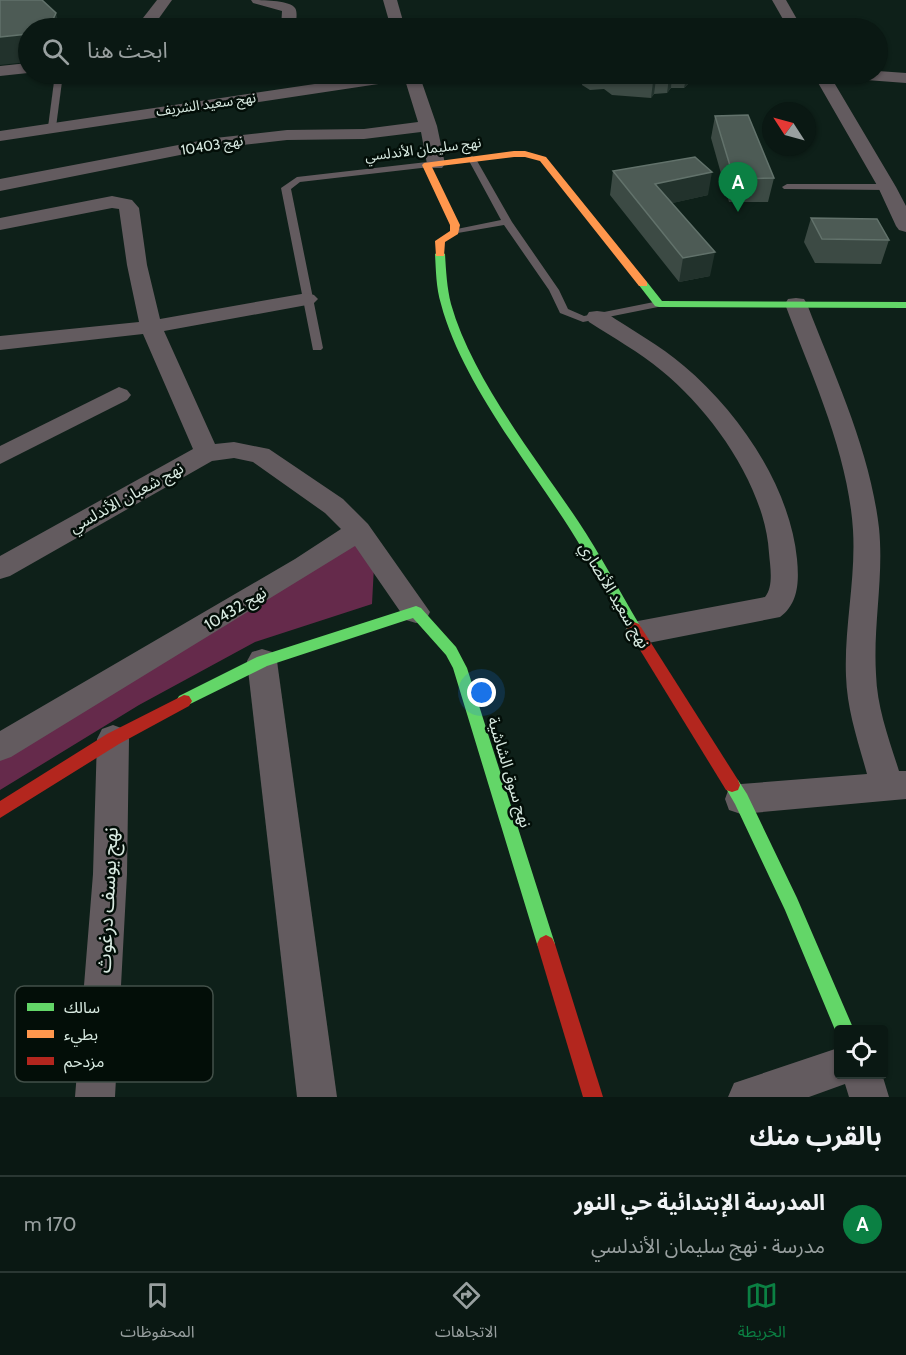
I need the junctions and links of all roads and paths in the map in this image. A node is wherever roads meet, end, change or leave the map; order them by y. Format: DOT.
graph roads {
  1 [pos="165,0"];
  2 [pos="258,0"];
  3 [pos="390,0"];
  4 [pos="779,0"];
  5 [pos="150,18"];
  6 [pos="289,18"];
  7 [pos="396,18"];
  8 [pos="789,18"];
  9 [pos="18,69"];
  10 [pos="0,71"];
  11 [pos="888,77"];
  12 [pos="906,78"];
  13 [pos="58,84"];
  14 [pos="343,84"];
  15 [pos="414,84"];
  16 [pos="827,84"];
  17 [pos="428,126"];
  18 [pos="52,127"];
  19 [pos="0,136"];
  20 [pos="472,159"];
  21 [pos="431,164"];
  22 [pos="906,182"];
  23 [pos="885,184"];
  24 [pos="0,185"];
  25 [pos="787,187"];
  26 [pos="507,222"];
  27 [pos="0,224"];
  28 [pos="906,226"];
  29 [pos="455,232"];
  30 [pos="307,299"];
  31 [pos="659,304"];
  32 [pos="796,304"];
  33 [pos="906,305"];
  34 [pos="597,317"];
  35 [pos="151,327"];
  36 [pos="0,343"];
  37 [pos="317,348"];
  38 [pos="118,395"];
  39 [pos="207,453"];
  40 [pos="0,456"];
  41 [pos="359,531"];
  42 [pos="0,569"];
  43 [pos="416,612"];
  44 [pos="638,633"];
  45 [pos="262,662"];
  46 [pos="113,740"];
  47 [pos="0,747"];
  48 [pos="897,785"];
  49 [pos="741,799"];
  50 [pos="0,810"];
  51 [pos="102,986"];
  52 [pos="843,1025"];
  53 [pos="834,1069"];
  54 [pos="864,1079"];
  55 [pos="96,1082"];
  56 [pos="95,1097"];
  57 [pos="317,1097"];
  58 [pos="593,1097"];
  59 [pos="748,1097"];
  60 [pos="869,1097"];
  1 -- 5 [label="street"];
  2 -- 6 [label="street"];
  3 -- 7 [label="street"];
  4 -- 8 [label="street"];
  9 -- 10 [label="street"];
  11 -- 12 [label="street"];
  13 -- 18 [label="lane"];
  14 -- 18 [label="street, نهج سعيد الشريف"];
  15 -- 17 [label="street"];
  16 -- 23 [label="street"];
  17 -- 21 [label="street"];
  17 -- 24 [label="street, نهج 10403"];
  18 -- 19 [label="street, نهج سعيد الشريف"];
  20 -- 21 [label="street, نهج سليمان الأندلسي"];
  20 -- 26 [label="lane"];
  20 -- 31 [label="street, نهج سليمان الأندلسي"];
  21 -- 29 [label="street"];
  21 -- 30 [label="lane, نهج سليمان الأندلسي"];
  22 -- 23 [label="street"];
  23 -- 25 [label="lane"];
  23 -- 28 [label="street"];
  26 -- 29 [label="lane"];
  26 -- 34 [label="lane"];
  27 -- 35 [label="street"];
  29 -- 44 [label="street, نهج سعيد الأنصاري"];
  30 -- 35 [label="street"];
  30 -- 37 [label="lane, نهج سليمان الأندلسي"];
  31 -- 32 [label="street"];
  31 -- 34 [label="lane"];
  32 -- 33 [label="street"];
  32 -- 48 [label="street"];
  34 -- 44 [label="street"];
  35 -- 36 [label="street"];
  35 -- 39 [label="street"];
  38 -- 40 [label="street"];
  39 -- 41 [label="street, نهج شعبان الأندلسي"];
  39 -- 42 [label="street, نهج شعبان الأندلسي"];
  41 -- 43 [label="street"];
  41 -- 47 [label="street, نهج 10432"];
  43 -- 45 [label="street"];
  43 -- 58 [label="street, نهج سوق الشاشية"];
  44 -- 49 [label="street, نهج سعيد الأنصاري"];
  45 -- 46 [label="street"];
  45 -- 57 [label="street"];
  46 -- 50 [label="street"];
  46 -- 51 [label="street, نهج يوسف درغوث"];
  48 -- 49 [label="street"];
  49 -- 52 [label="street, نهج سعيد الأنصاري"];
  53 -- 59 [label="street"];
  54 -- 60 [label="street"];
  55 -- 56 [label="street, نهج يوسف درغوث"];
}
